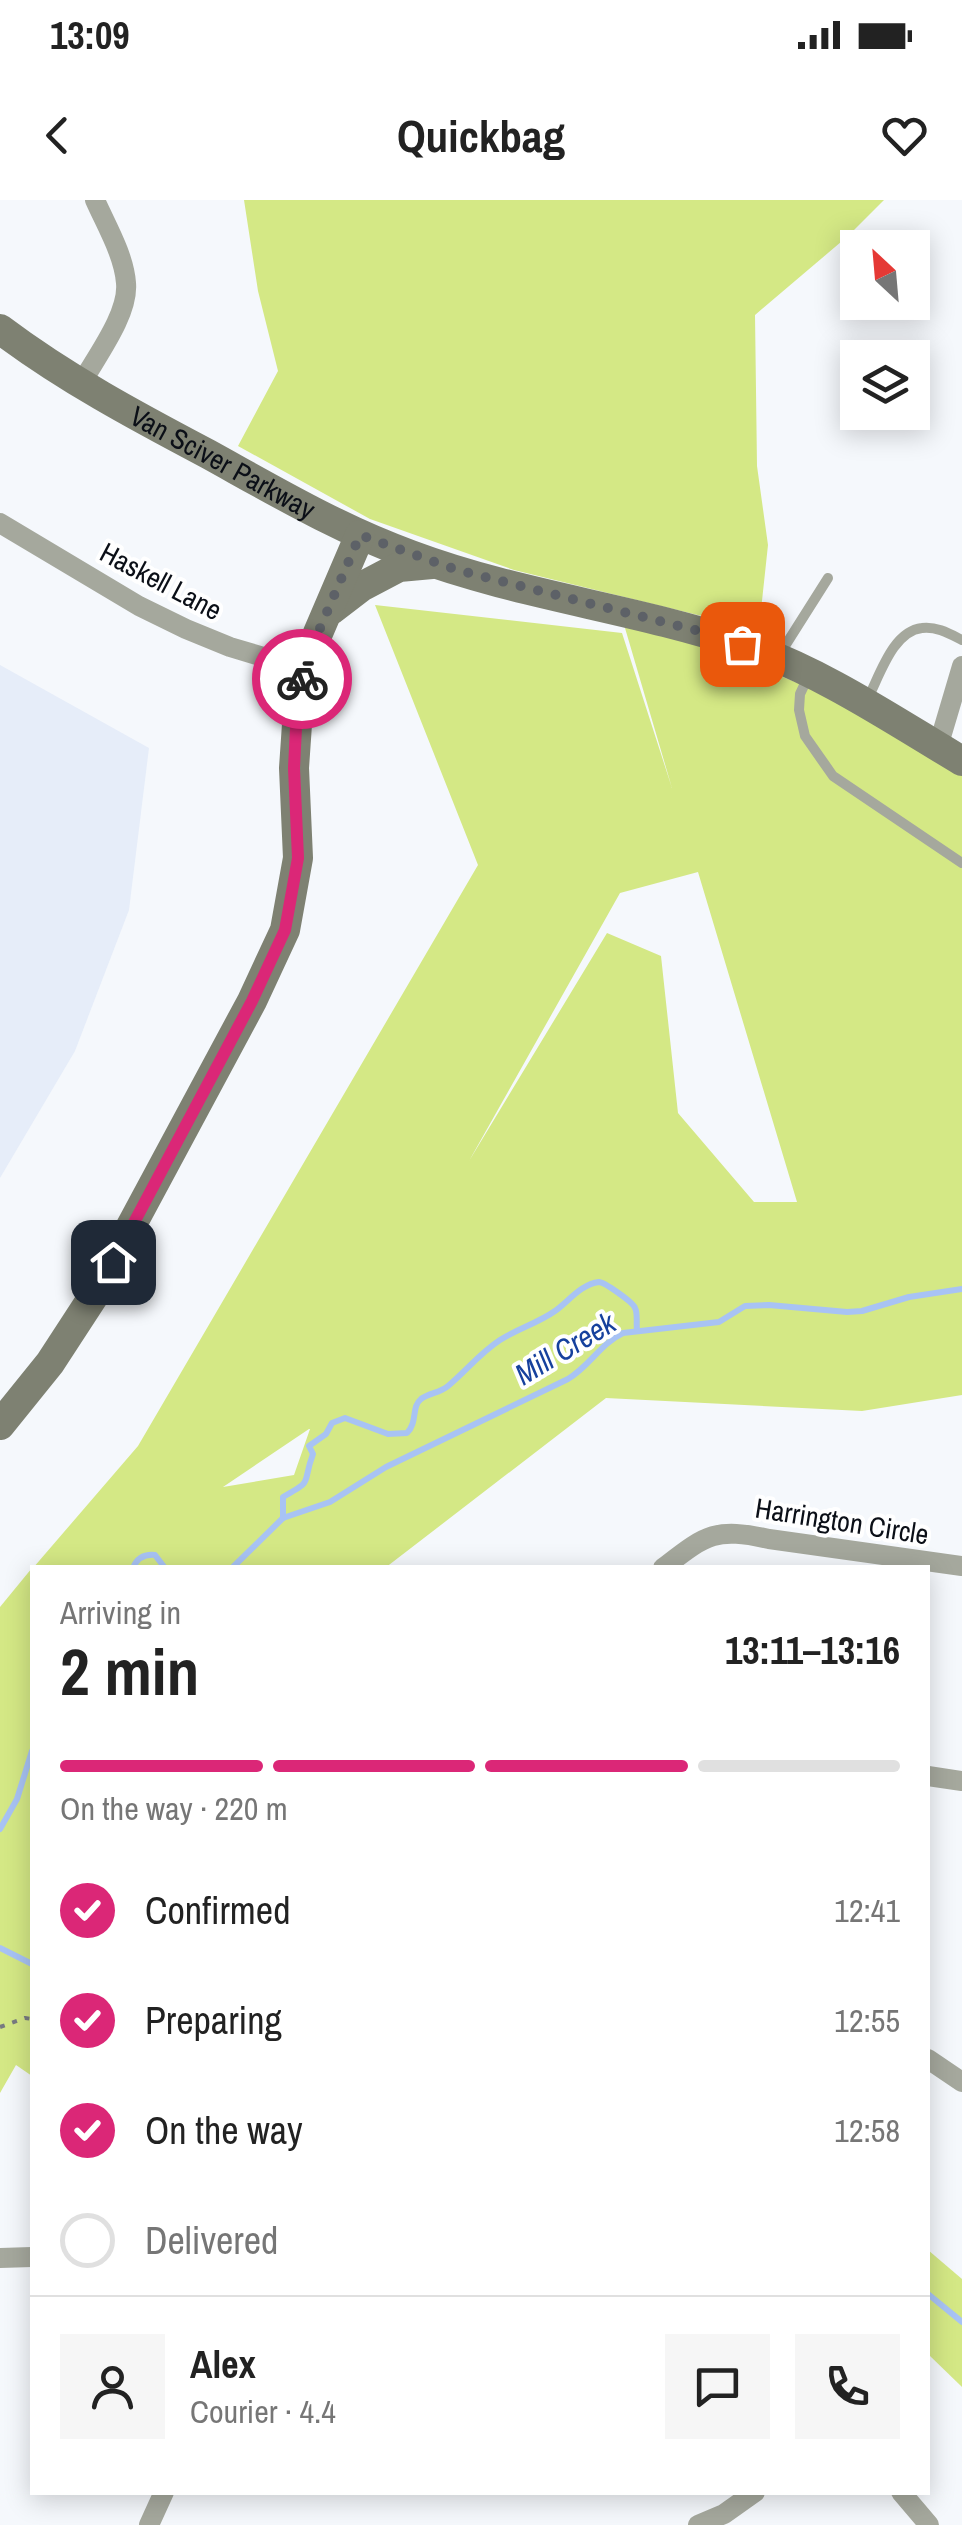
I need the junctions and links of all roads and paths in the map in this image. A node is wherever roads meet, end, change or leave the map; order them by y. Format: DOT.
graph roads {
  1 [pos="95,200"];
  2 [pos="0,329"];
  3 [pos="81,384"];
  4 [pos="0,524"];
  5 [pos="360,535"];
  6 [pos="435,564"];
  7 [pos="828,578"];
  8 [pos="325,615"];
  9 [pos="962,640"];
  10 [pos="777,658"];
  11 [pos="962,666"];
  12 [pos="304,670"];
  13 [pos="810,672"];
  14 [pos="866,703"];
  15 [pos="950,754"];
  16 [pos="962,863"];
  17 [pos="0,1425"];
  18 [pos="667,1565"];
  19 [pos="962,1566"];
  20 [pos="930,1776"];
  21 [pos="962,1781"];
  22 [pos="30,2019"];
  23 [pos="0,2026"];
  24 [pos="930,2060"];
  25 [pos="962,2082"];
  26 [pos="30,2257"];
  27 [pos="0,2258"];
  28 [pos="163,2495"];
  29 [pos="752,2495"];
  30 [pos="904,2495"];
  31 [pos="149,2525"];
  32 [pos="698,2525"];
  33 [pos="929,2525"];
  1 -- 3 [label="street"];
  2 -- 3 [label="street, Van Sciver Parkway"];
  3 -- 5 [label="street, Van Sciver Parkway"];
  4 -- 12 [label="street, Haskell Lane"];
  5 -- 6 [label="street, Van Sciver Parkway"];
  5 -- 8 [label="street"];
  6 -- 8 [label="street"];
  6 -- 10 [label="street, Van Sciver Parkway"];
  7 -- 10 [label="lane"];
  8 -- 12 [label="street"];
  9 -- 14 [label="lane"];
  10 -- 13 [label="street, Van Sciver Parkway"];
  11 -- 15 [label="street"];
  12 -- 17 [label="street"];
  13 -- 14 [label="street, Van Sciver Parkway"];
  13 -- 16 [label="lane"];
  14 -- 15 [label="street, Van Sciver Parkway"];
  18 -- 19 [label="street, Harrington Circle"];
  20 -- 21 [label="street"];
  22 -- 23 [label="path"];
  24 -- 25 [label="street"];
  26 -- 27 [label="street"];
  28 -- 31 [label="street"];
  29 -- 32 [label="street"];
  30 -- 33 [label="street"];
}
